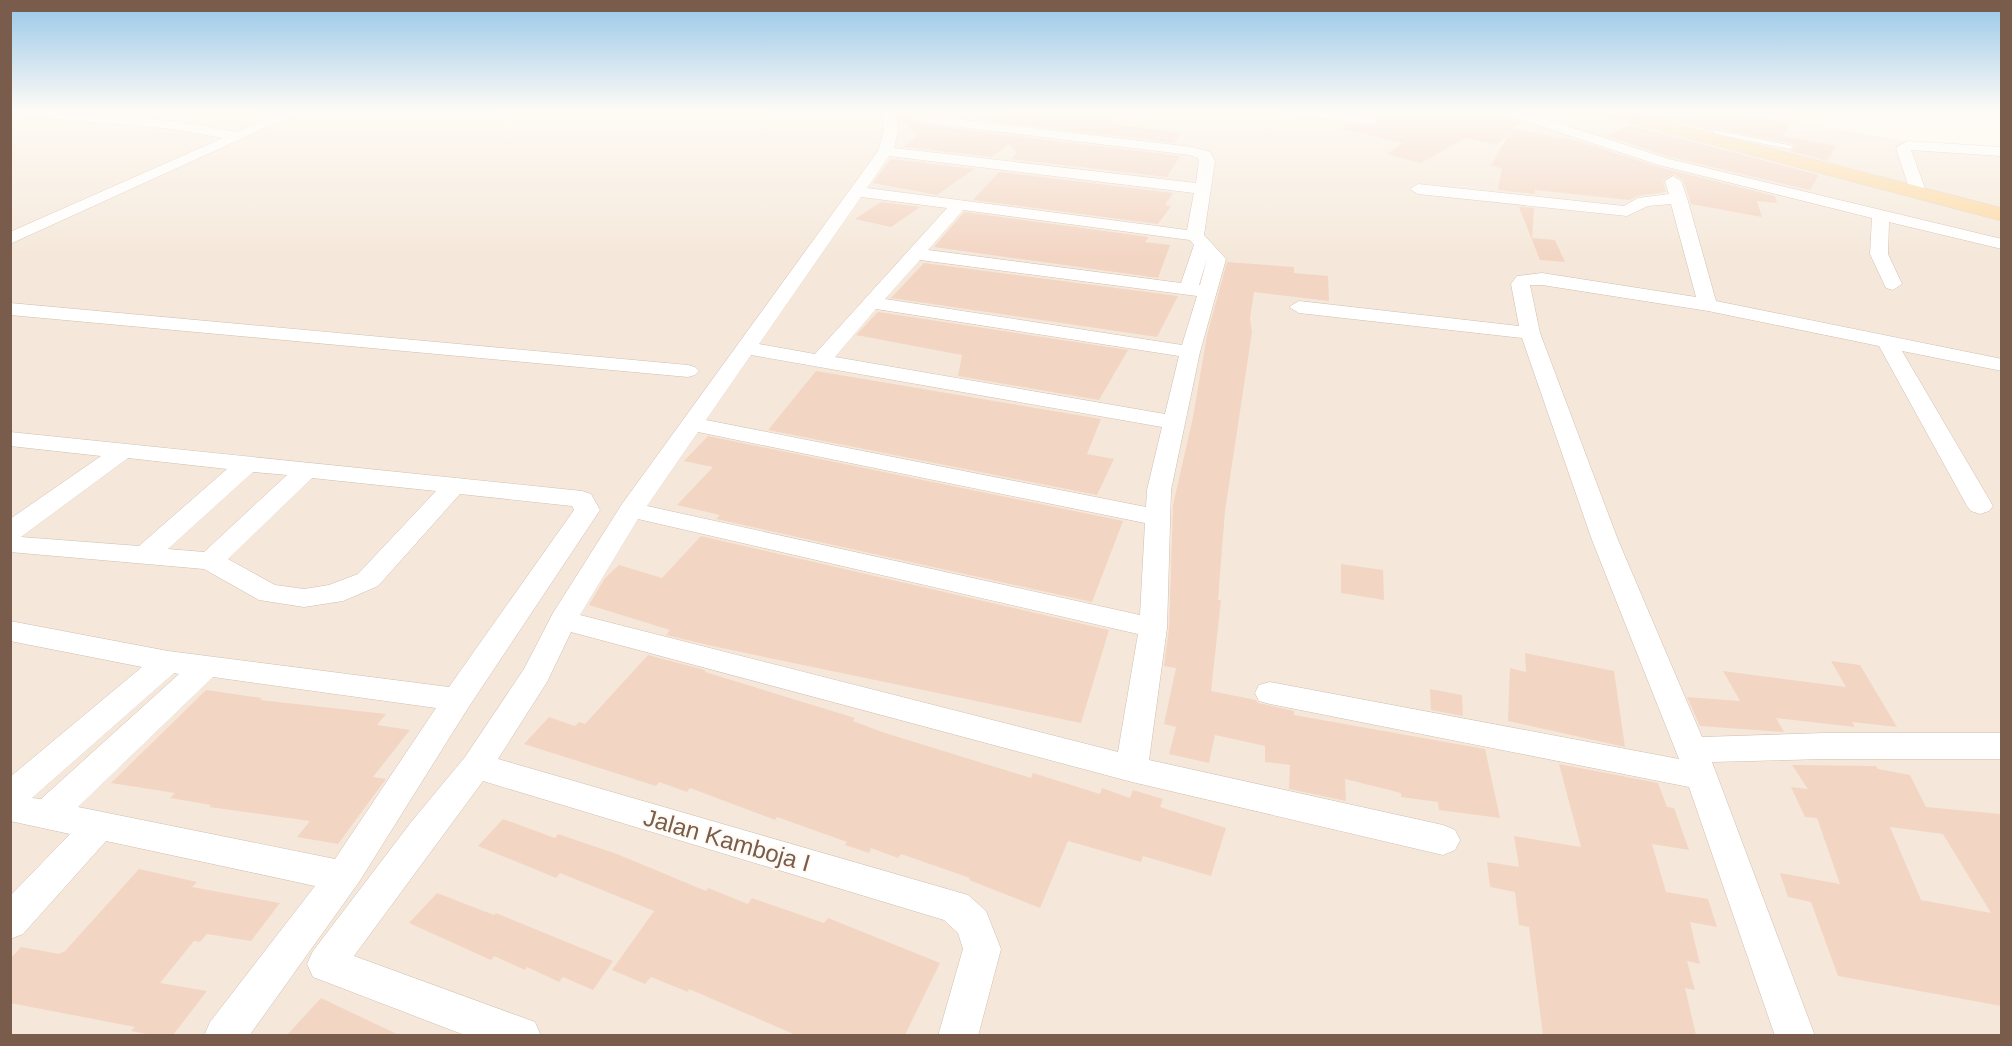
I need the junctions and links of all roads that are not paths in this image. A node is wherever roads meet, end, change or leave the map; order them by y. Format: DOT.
graph roads {
  1 [pos="185,160"];
  2 [pos="878,160"];
  3 [pos="959,160"];
  4 [pos="1207,160"];
  5 [pos="1657,160"];
  6 [pos="1799,160"];
  7 [pos="1908,160"];
  8 [pos="1664,162"];
  9 [pos="1202,189"];
  10 [pos="1418,189"];
  11 [pos="855,191"];
  12 [pos="1919,194"];
  13 [pos="1679,198"];
  14 [pos="959,204"];
  15 [pos="1881,214"];
  16 [pos="2001,215"];
  17 [pos="10,239"];
  18 [pos="1199,240"];
  19 [pos="2001,244"];
  20 [pos="916,254"];
  21 [pos="1893,284"];
  22 [pos="1188,289"];
  23 [pos="1207,291"];
  24 [pos="872,303"];
  25 [pos="1708,305"];
  26 [pos="1299,307"];
  27 [pos="10,309"];
  28 [pos="1530,333"];
  29 [pos="1887,342"];
  30 [pos="746,348"];
  31 [pos="1190,352"];
  32 [pos="820,361"];
  33 [pos="2001,365"];
  34 [pos="688,371"];
  35 [pos="1175,422"];
  36 [pos="692,424"];
  37 [pos="10,439"];
  38 [pos="123,451"];
  39 [pos="247,464"];
  40 [pos="307,470"];
  41 [pos="454,485"];
  42 [pos="1980,506"];
  43 [pos="631,510"];
  44 [pos="1156,517"];
  45 [pos="10,532"];
  46 [pos="10,543"];
  47 [pos="145,555"];
  48 [pos="210,561"];
  49 [pos="563,620"];
  50 [pos="1153,628"];
  51 [pos="10,631"];
  52 [pos="168,662"];
  53 [pos="207,665"];
  54 [pos="1270,693"];
  55 [pos="457,700"];
  56 [pos="2001,746"];
  57 [pos="1697,763"];
  58 [pos="476,766"];
  59 [pos="1132,769"];
  60 [pos="10,797"];
  61 [pos="10,807"];
  62 [pos="48,814"];
  63 [pos="101,824"];
  64 [pos="1443,840"];
  65 [pos="342,876"];
  66 [pos="10,922"];
  67 [pos="224,1035"];
  68 [pos="522,1035"];
  69 [pos="958,1035"];
  70 [pos="1795,1035"];
  1 -- 17 [label="street"];
  2 -- 11 [label="street"];
  3 -- 9 [label="street"];
  4 -- 9 [label="street"];
  5 -- 8 [label="street"];
  6 -- 12 [label="main road"];
  7 -- 12 [label="street"];
  8 -- 13 [label="street"];
  8 -- 15 [label="street"];
  9 -- 18 [label="street"];
  10 -- 13 [label="street"];
  11 -- 14 [label="street"];
  11 -- 30 [label="street"];
  12 -- 16 [label="main road"];
  13 -- 25 [label="street"];
  14 -- 18 [label="street"];
  14 -- 20 [label="street"];
  15 -- 19 [label="street"];
  15 -- 21 [label="street"];
  18 -- 22 [label="street"];
  18 -- 23 [label="street"];
  20 -- 22 [label="street"];
  20 -- 24 [label="street"];
  22 -- 23 [label="street"];
  23 -- 31 [label="street"];
  24 -- 31 [label="street"];
  24 -- 32 [label="street"];
  25 -- 28 [label="street"];
  25 -- 29 [label="street"];
  26 -- 28 [label="street"];
  27 -- 34 [label="street"];
  28 -- 57 [label="street"];
  29 -- 33 [label="street"];
  29 -- 42 [label="street"];
  30 -- 32 [label="street"];
  30 -- 36 [label="street"];
  31 -- 35 [label="street"];
  32 -- 35 [label="street"];
  35 -- 44 [label="street"];
  36 -- 43 [label="street"];
  36 -- 44 [label="street"];
  37 -- 38 [label="street"];
  38 -- 39 [label="street"];
  38 -- 45 [label="street"];
  39 -- 40 [label="street"];
  39 -- 47 [label="street"];
  40 -- 41 [label="street"];
  40 -- 48 [label="street"];
  41 -- 48 [label="street"];
  41 -- 55 [label="street"];
  43 -- 49 [label="street"];
  43 -- 50 [label="street"];
  44 -- 50 [label="street"];
  46 -- 47 [label="street"];
  47 -- 48 [label="street"];
  49 -- 58 [label="street"];
  49 -- 59 [label="street"];
  50 -- 59 [label="street"];
  51 -- 52 [label="street"];
  52 -- 53 [label="street"];
  52 -- 60 [label="street"];
  53 -- 55 [label="street"];
  53 -- 62 [label="street"];
  54 -- 57 [label="street"];
  55 -- 65 [label="street"];
  56 -- 57 [label="street"];
  57 -- 70 [label="street"];
  58 -- 68 [label="street"];
  58 -- 69 [label="street, Jalan Kamboja I"];
  59 -- 64 [label="street"];
  61 -- 62 [label="street"];
  62 -- 63 [label="street"];
  63 -- 65 [label="street"];
  63 -- 66 [label="street"];
  65 -- 67 [label="street"];
}
